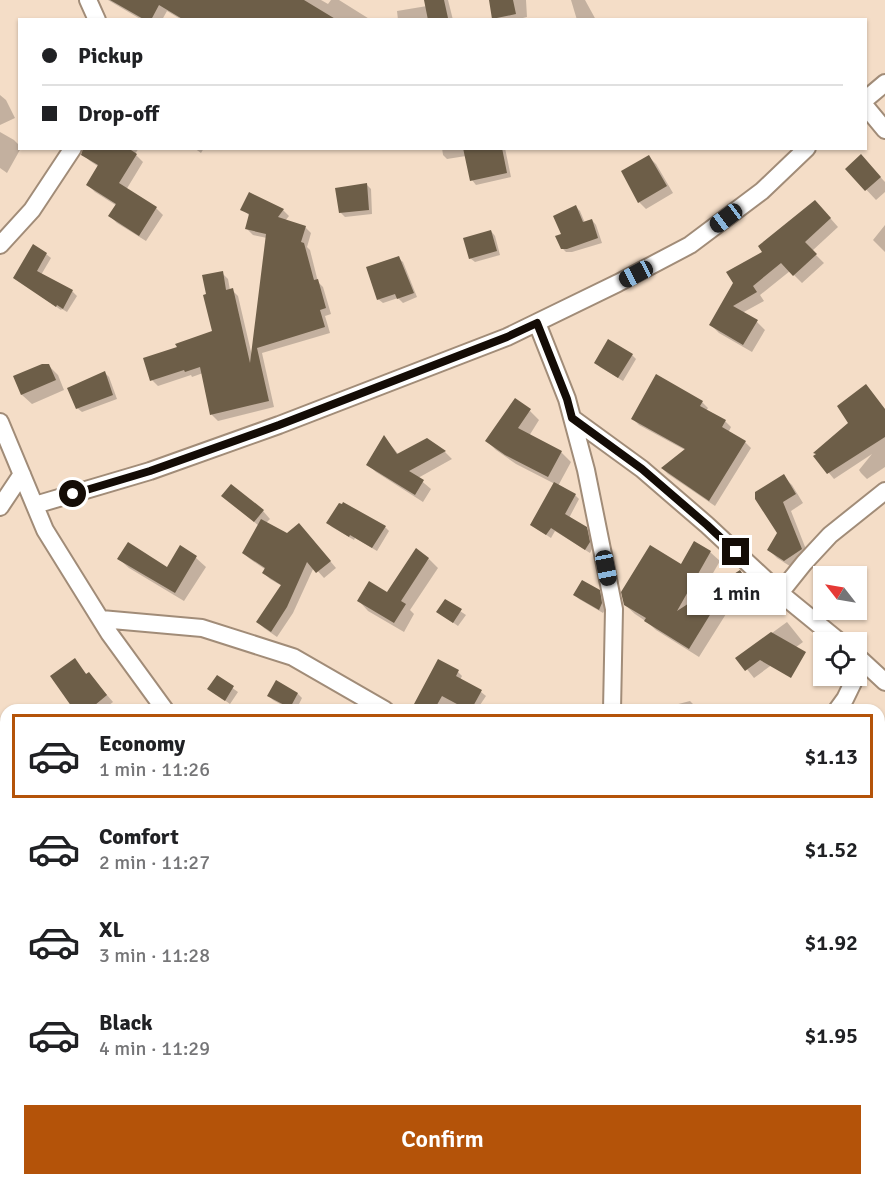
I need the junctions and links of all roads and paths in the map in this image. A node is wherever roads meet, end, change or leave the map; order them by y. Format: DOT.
graph roads {
  1 [pos="88,0"];
  2 [pos="96,18"];
  3 [pos="885,83"];
  4 [pos="867,98"];
  5 [pos="867,108"];
  6 [pos="885,130"];
  7 [pos="71,150"];
  8 [pos="805,150"];
  9 [pos="0,245"];
  10 [pos="537,323"];
  11 [pos="572,418"];
  12 [pos="0,422"];
  13 [pos="22,474"];
  14 [pos="885,491"];
  15 [pos="35,505"];
  16 [pos="0,507"];
  17 [pos="780,593"];
  18 [pos="101,619"];
  19 [pos="828,632"];
  20 [pos="867,665"];
  21 [pos="885,682"];
  22 [pos="849,686"];
  23 [pos="161,704"];
  24 [pos="375,704"];
  25 [pos="612,704"];
  26 [pos="841,704"];
  1 -- 2 [label="street"];
  3 -- 4 [label="street"];
  5 -- 6 [label="street"];
  7 -- 9 [label="street"];
  8 -- 10 [label="street"];
  10 -- 11 [label="street"];
  10 -- 15 [label="street"];
  11 -- 17 [label="street"];
  11 -- 25 [label="street"];
  12 -- 13 [label="street"];
  13 -- 15 [label="street"];
  13 -- 16 [label="street"];
  14 -- 17 [label="street"];
  15 -- 18 [label="street"];
  17 -- 19 [label="street"];
  18 -- 23 [label="street"];
  18 -- 24 [label="street"];
  20 -- 21 [label="street"];
  22 -- 26 [label="street"];
}
